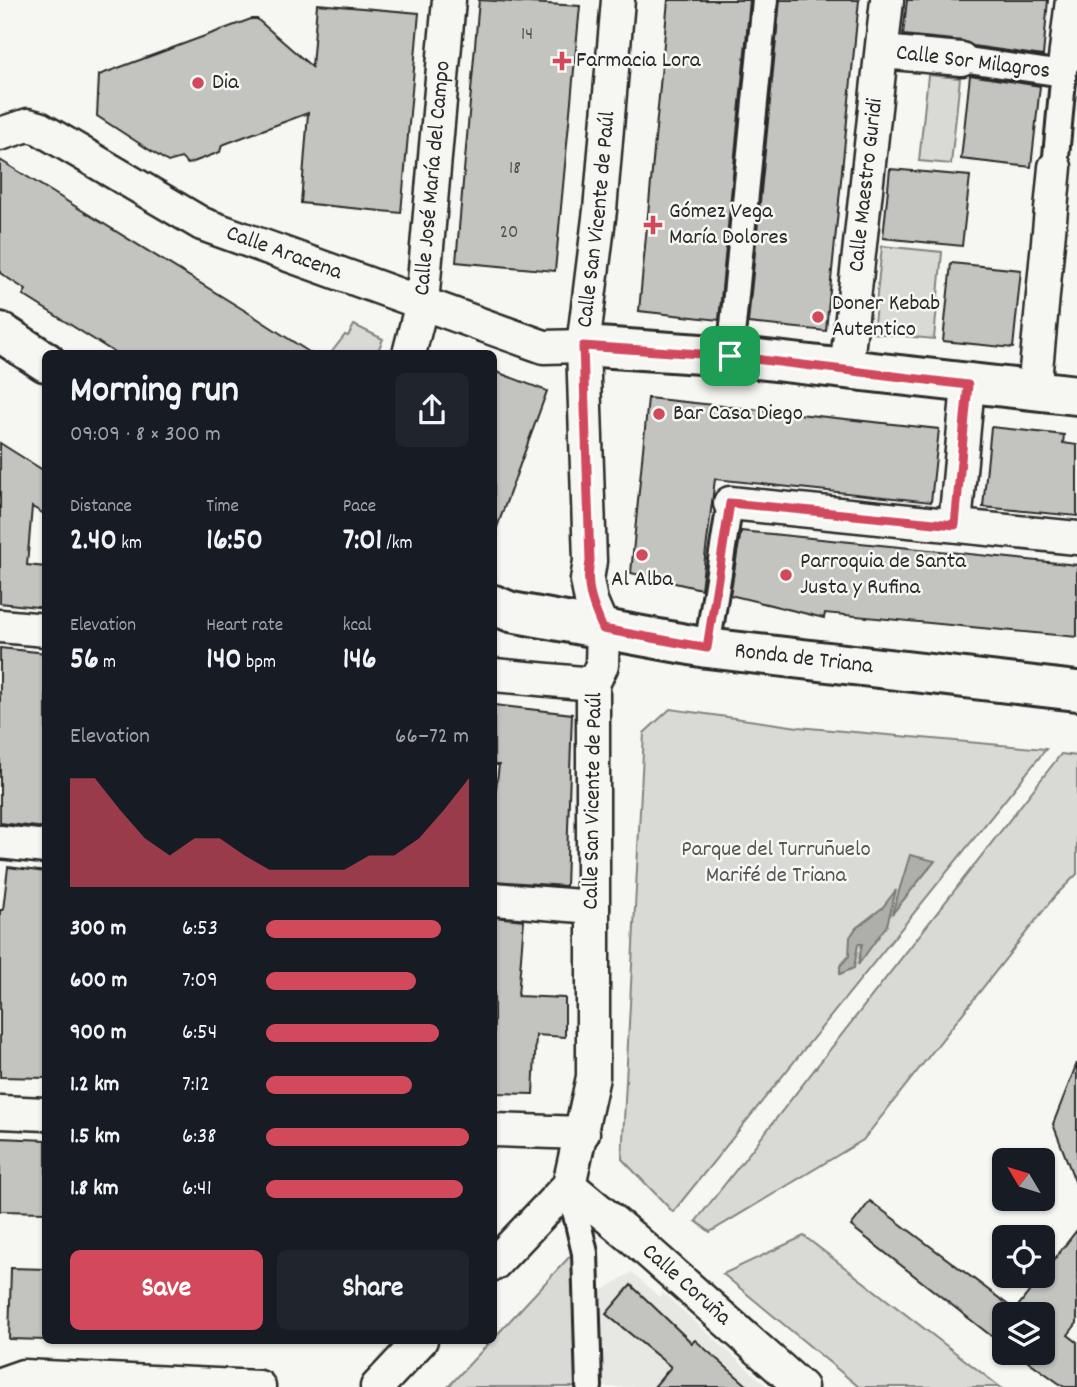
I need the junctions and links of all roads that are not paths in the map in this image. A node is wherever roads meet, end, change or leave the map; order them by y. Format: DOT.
graph roads {
  1 [pos="449,0"];
  2 [pos="618,0"];
  3 [pos="765,0"];
  4 [pos="887,0"];
  5 [pos="1073,12"];
  6 [pos="882,52"];
  7 [pos="961,59"];
  8 [pos="1064,67"];
  9 [pos="0,134"];
  10 [pos="1055,167"];
  11 [pos="422,303"];
  12 [pos="0,332"];
  13 [pos="583,346"];
  14 [pos="410,350"];
  15 [pos="730,356"];
  16 [pos="42,359"];
  17 [pos="846,371"];
  18 [pos="968,385"];
  19 [pos="1034,391"];
  20 [pos="1077,396"];
  21 [pos="730,503"];
  22 [pos="955,525"];
  23 [pos="1077,538"];
  24 [pos="497,606"];
  25 [pos="0,626"];
  26 [pos="603,629"];
  27 [pos="42,630"];
  28 [pos="707,648"];
  29 [pos="497,675"];
  30 [pos="593,684"];
  31 [pos="1077,691"];
  32 [pos="0,842"];
  33 [pos="42,847"];
  34 [pos="497,899"];
  35 [pos="593,907"];
  36 [pos="0,1112"];
  37 [pos="42,1114"];
  38 [pos="497,1130"];
  39 [pos="583,1133"];
  40 [pos="569,1185"];
  41 [pos="497,1261"];
  42 [pos="417,1344"];
  43 [pos="0,1384"];
  44 [pos="259,1387"];
  45 [pos="377,1387"];
  46 [pos="589,1387"];
  47 [pos="801,1387"];
  1 -- 11 [label="street, Calle José María del Campo"];
  2 -- 13 [label="street, Calle San Vicente de Paúl"];
  3 -- 15 [label="street"];
  4 -- 6 [label="street, Calle Maestro Guridi"];
  5 -- 8 [label="street, Calle Sor Milagros"];
  6 -- 7 [label="street, Calle Sor Milagros"];
  6 -- 17 [label="street, Calle Maestro Guridi"];
  7 -- 8 [label="street, Calle Sor Milagros"];
  8 -- 10 [label="street, Calle Sor Milagros"];
  9 -- 11 [label="street, Calle Aracena"];
  10 -- 19 [label="street, Calle Sor Milagros"];
  11 -- 13 [label="street, Calle Aracena"];
  11 -- 14 [label="street, Calle José María del Campo"];
  12 -- 16 [label="main road"];
  13 -- 15 [label="main road"];
  13 -- 26 [label="street, Calle San Vicente de Paúl"];
  15 -- 17 [label="main road"];
  17 -- 18 [label="main road"];
  18 -- 19 [label="main road"];
  18 -- 22 [label="street"];
  19 -- 20 [label="main road"];
  21 -- 22 [label="street"];
  21 -- 28 [label="street"];
  22 -- 23 [label="street"];
  24 -- 26 [label="main road, Ronda de Triana"];
  25 -- 27 [label="street"];
  26 -- 28 [label="main road, Ronda de Triana"];
  26 -- 30 [label="street, Calle San Vicente de Paúl"];
  28 -- 31 [label="main road, Ronda de Triana"];
  29 -- 30 [label="street"];
  30 -- 35 [label="street, Calle San Vicente de Paúl"];
  32 -- 33 [label="street"];
  34 -- 35 [label="street"];
  35 -- 39 [label="street, Calle San Vicente de Paúl"];
  36 -- 37 [label="street"];
  38 -- 39 [label="street"];
  39 -- 40 [label="street, Calle San Vicente de Paúl"];
  40 -- 41 [label="street"];
  40 -- 46 [label="street"];
  40 -- 47 [label="street, Calle Coruña"];
  42 -- 45 [label="street"];
  43 -- 44 [label="street"];
}
